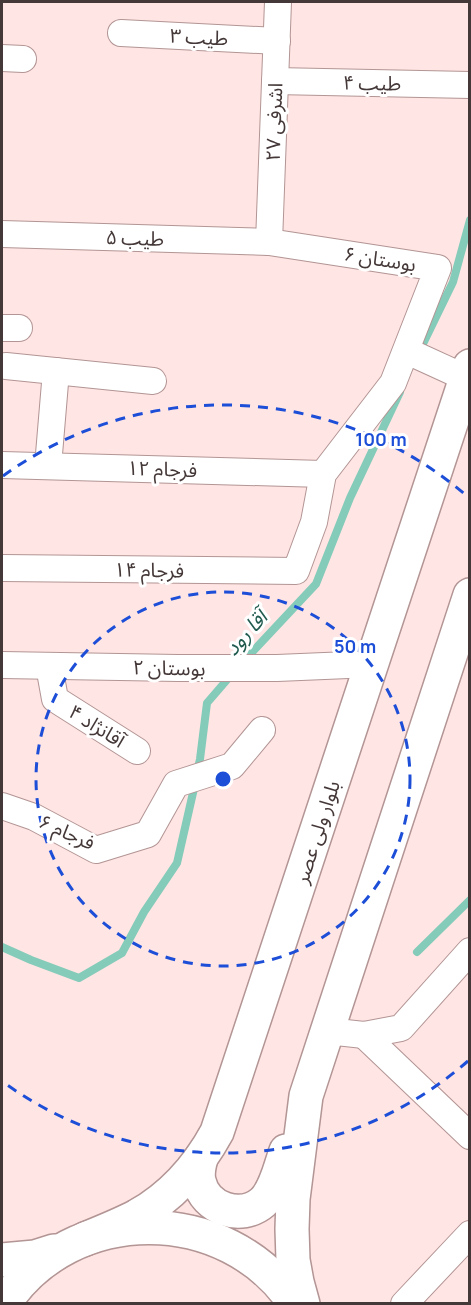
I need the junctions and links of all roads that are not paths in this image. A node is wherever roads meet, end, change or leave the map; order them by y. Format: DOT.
graph roads {
  1 [pos="278,2"];
  2 [pos="121,33"];
  3 [pos="277,41"];
  4 [pos="275,81"];
  5 [pos="470,85"];
  6 [pos="2,234"];
  7 [pos="269,242"];
  8 [pos="415,354"];
  9 [pos="6,366"];
  10 [pos="56,371"];
  11 [pos="468,372"];
  12 [pos="153,381"];
  13 [pos="2,465"];
  14 [pos="48,466"];
  15 [pos="323,474"];
  16 [pos="2,568"];
  17 [pos="470,595"];
  18 [pos="462,642"];
  19 [pos="372,664"];
  20 [pos="2,665"];
  21 [pos="49,666"];
  22 [pos="262,730"];
  23 [pos="137,751"];
  24 [pos="2,806"];
  25 [pos="470,951"];
  26 [pos="327,1031"];
  27 [pos="364,1035"];
  28 [pos="306,1096"];
  29 [pos="470,1136"];
  30 [pos="201,1158"];
  31 [pos="470,1234"];
  32 [pos="78,1242"];
  33 [pos="2,1260"];
  34 [pos="4,1304"];
  35 [pos="295,1304"];
  36 [pos="303,1304"];
  37 [pos="404,1304"];
  1 -- 3 [label="street, اشرفی ۲۷"];
  2 -- 3 [label="street, طیب ۳"];
  3 -- 4 [label="street, اشرفی ۲۷"];
  4 -- 5 [label="street, طیب ۴"];
  4 -- 7 [label="street, اشرفی ۲۷"];
  6 -- 7 [label="street, طیب ۵"];
  7 -- 8 [label="street, بوستان ۶"];
  8 -- 11 [label="street"];
  8 -- 15 [label="street"];
  9 -- 10 [label="street"];
  10 -- 12 [label="street"];
  10 -- 14 [label="street"];
  11 -- 19 [label="main road, بلوار ولی عصر"];
  13 -- 14 [label="street, فرجام ۱۲"];
  14 -- 15 [label="street, فرجام ۱۲"];
  15 -- 16 [label="street, فرجام ۱۴"];
  17 -- 18 [label="main road"];
  18 -- 26 [label="main road"];
  19 -- 21 [label="street, بوستان ۲"];
  19 -- 30 [label="main road, بلوار ولی عصر"];
  20 -- 21 [label="street, بوستان ۲"];
  21 -- 23 [label="street, آقانژاد ۴"];
  22 -- 24 [label="street, فرجام ۶"];
  25 -- 27 [label="street"];
  26 -- 27 [label="street"];
  26 -- 28 [label="main road"];
  27 -- 29 [label="street"];
  28 -- 30 [label="main road"];
  28 -- 36 [label="main road"];
  30 -- 32 [label="main road, بلوار ولی عصر"];
  31 -- 37 [label="street"];
  32 -- 33 [label="main road"];
  32 -- 34 [label="main road"];
  32 -- 35 [label="main road"];
}
